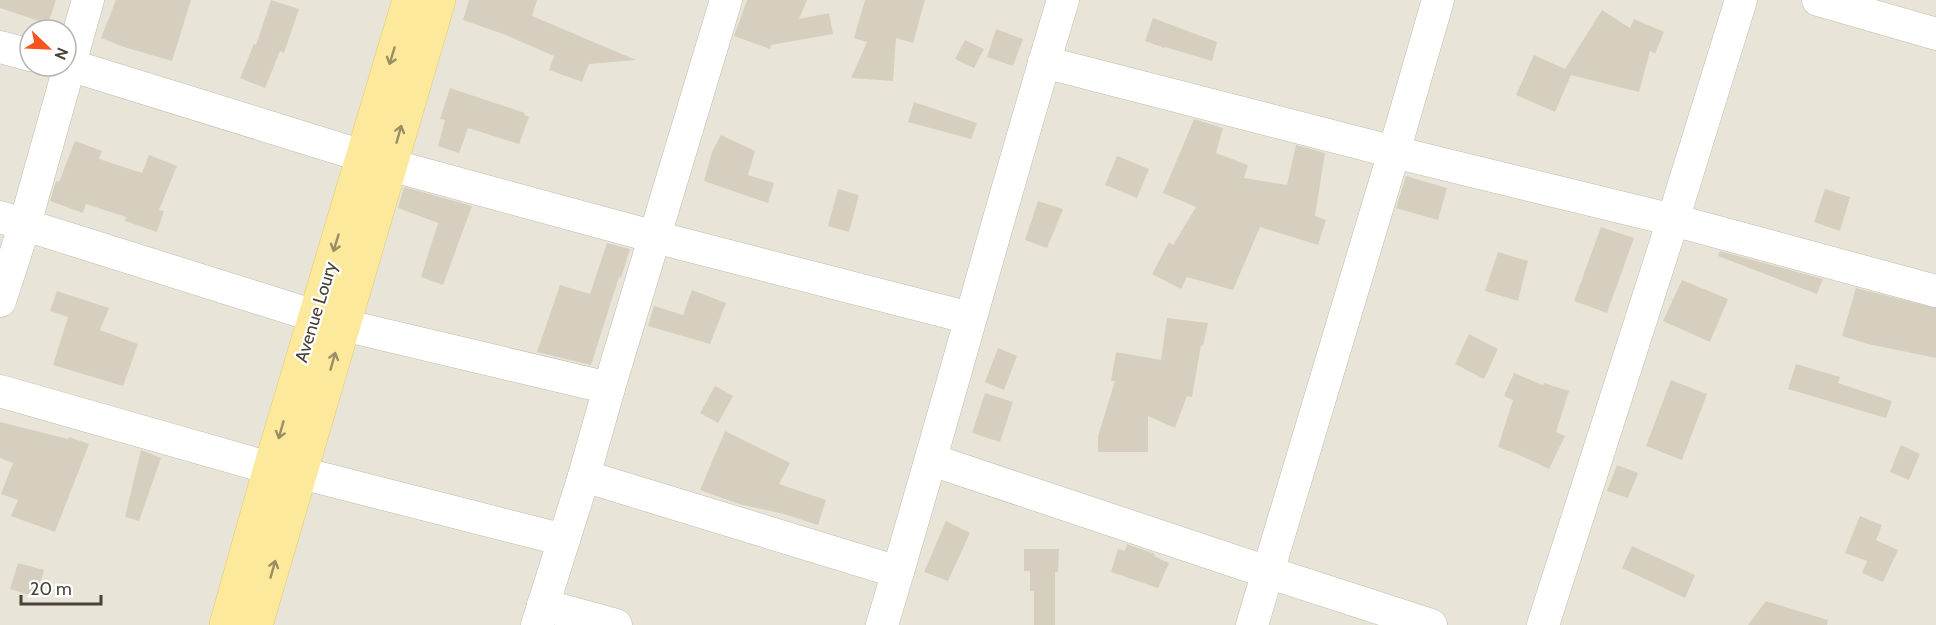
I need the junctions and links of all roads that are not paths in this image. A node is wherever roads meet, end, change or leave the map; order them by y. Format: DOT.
graph roads {
  1 [pos="88,0"];
  2 [pos="409,0"];
  3 [pos="438,0"];
  4 [pos="726,0"];
  5 [pos="1063,0"];
  6 [pos="1438,0"];
  7 [pos="1741,0"];
  8 [pos="1818,0"];
  9 [pos="78,32"];
  10 [pos="1936,34"];
  11 [pos="0,47"];
  12 [pos="18,52"];
  13 [pos="1044,62"];
  14 [pos="78,68"];
  15 [pos="63,78"];
  16 [pos="1394,152"];
  17 [pos="376,161"];
  18 [pos="1673,220"];
  19 [pos="12,221"];
  20 [pos="655,237"];
  21 [pos="1936,291"];
  22 [pos="0,301"];
  23 [pos="970,318"];
  24 [pos="329,321"];
  25 [pos="609,388"];
  26 [pos="0,391"];
  27 [pos="932,460"];
  28 [pos="285,470"];
  29 [pos="584,476"];
  30 [pos="564,540"];
  31 [pos="898,572"];
  32 [pos="1267,572"];
  33 [pos="540,615"];
  34 [pos="226,625"];
  35 [pos="256,625"];
  36 [pos="616,625"];
  37 [pos="882,625"];
  38 [pos="1252,625"];
  39 [pos="1431,625"];
  40 [pos="1543,625"];
  1 -- 9 [label="street"];
  2 -- 17 [label="main road, Avenue Loury, one-way"];
  17 -- 3 [label="main road, Avenue Loury, one-way"];
  4 -- 20 [label="street"];
  5 -- 13 [label="street"];
  6 -- 16 [label="street"];
  7 -- 18 [label="street"];
  8 -- 10 [label="street"];
  11 -- 12 [label="street"];
  13 -- 16 [label="street"];
  13 -- 23 [label="street"];
  14 -- 17 [label="street"];
  15 -- 19 [label="street"];
  16 -- 18 [label="street"];
  16 -- 32 [label="street"];
  17 -- 20 [label="street"];
  17 -- 24 [label="main road, Avenue Loury"];
  18 -- 21 [label="street"];
  18 -- 40 [label="street"];
  19 -- 22 [label="street"];
  19 -- 24 [label="street"];
  20 -- 23 [label="street"];
  20 -- 25 [label="street"];
  23 -- 27 [label="street"];
  24 -- 25 [label="street"];
  24 -- 28 [label="main road, Avenue Loury"];
  25 -- 29 [label="street"];
  26 -- 28 [label="street"];
  27 -- 31 [label="street"];
  27 -- 32 [label="street"];
  28 -- 30 [label="street"];
  28 -- 34 [label="main road, Avenue Loury"];
  35 -- 28 [label="main road, Avenue Loury, one-way"];
  29 -- 30 [label="street"];
  29 -- 31 [label="street"];
  30 -- 33 [label="street"];
  31 -- 37 [label="street"];
  32 -- 38 [label="street"];
  32 -- 39 [label="street"];
  33 -- 36 [label="street"];
}
